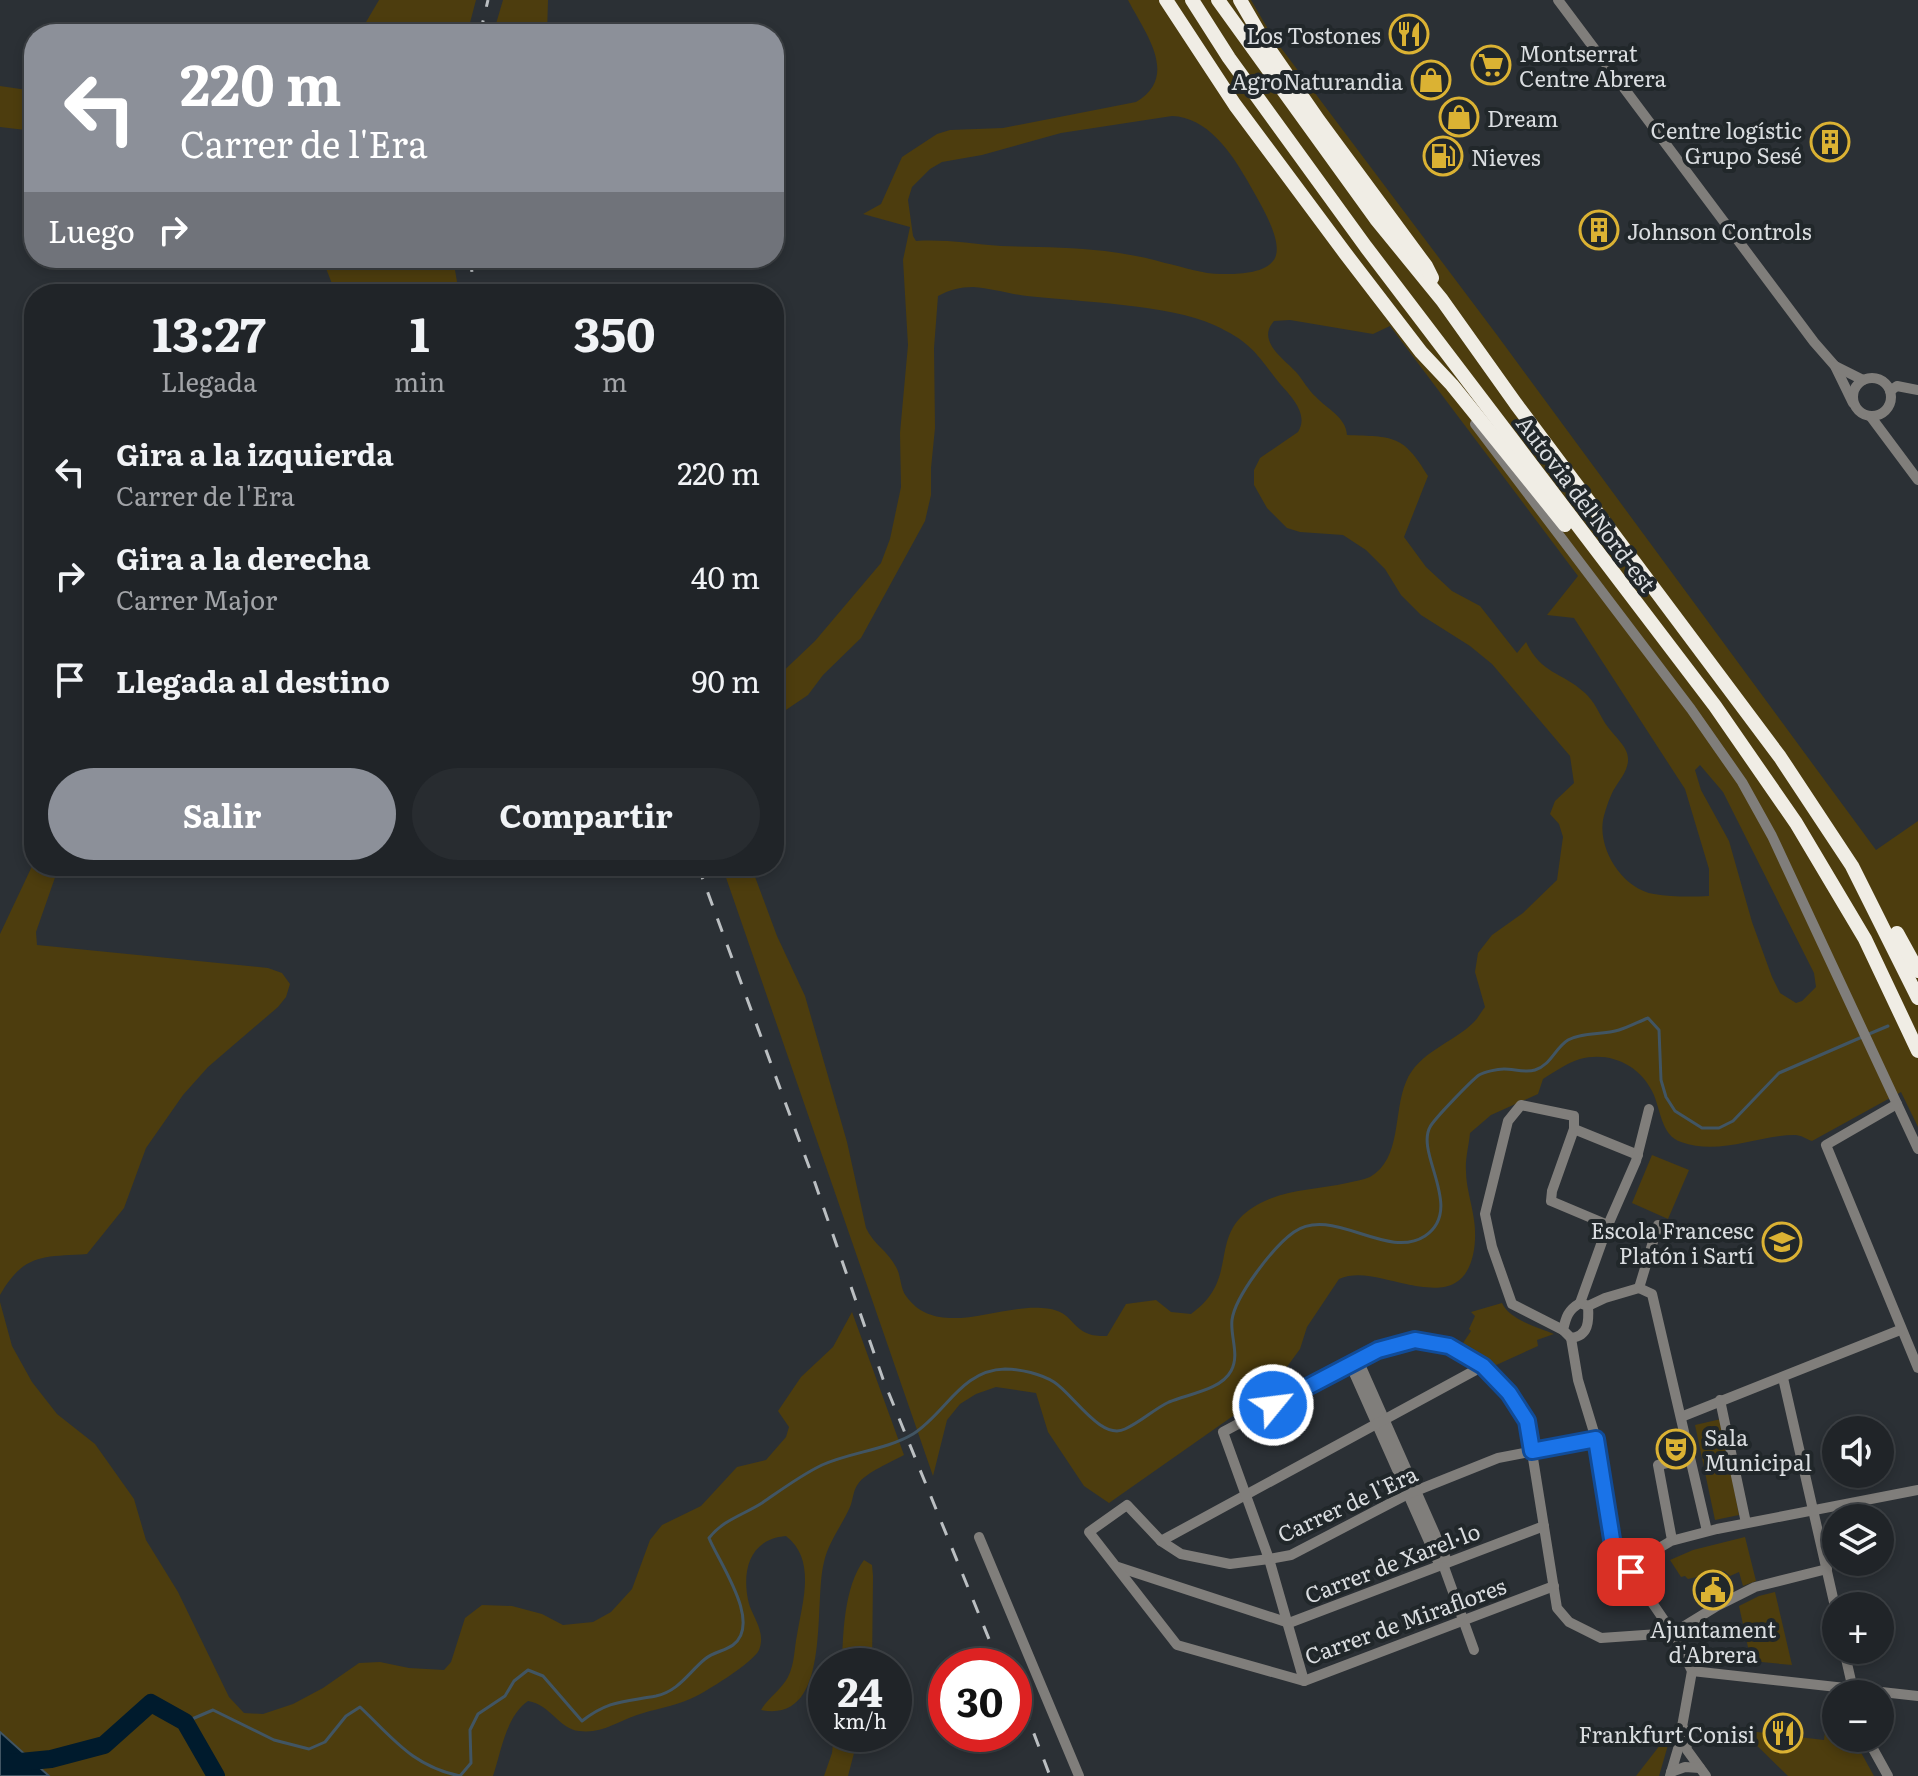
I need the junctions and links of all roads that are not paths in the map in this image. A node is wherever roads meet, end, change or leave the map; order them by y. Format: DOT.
graph roads {
  1 [pos="1166,0"];
  2 [pos="1192,0"];
  3 [pos="1218,0"];
  4 [pos="1240,0"];
  5 [pos="1558,0"];
  6 [pos="1442,300"];
  7 [pos="1421,352"];
  8 [pos="1835,366"];
  9 [pos="1863,380"];
  10 [pos="1918,390"];
  11 [pos="1890,391"];
  12 [pos="1853,403"];
  13 [pos="1871,417"];
  14 [pos="1918,480"];
  15 [pos="1630,597"];
  16 [pos="1863,886"];
  17 [pos="1918,971"];
  18 [pos="1918,998"];
  19 [pos="1918,1051"];
  20 [pos="1897,1104"];
  21 [pos="1649,1109"];
  22 [pos="1574,1129"];
  23 [pos="1918,1149"];
  24 [pos="1638,1155"];
  25 [pos="1608,1225"];
  26 [pos="1658,1225"];
  27 [pos="1648,1261"];
  28 [pos="1639,1288"];
  29 [pos="1652,1294"];
  30 [pos="1584,1305"];
  31 [pos="1900,1330"];
  32 [pos="1567,1334"];
  33 [pos="1354,1362"];
  34 [pos="1483,1366"];
  35 [pos="1918,1368"];
  36 [pos="1783,1378"];
  37 [pos="1720,1400"];
  38 [pos="1681,1417"];
  39 [pos="1381,1422"];
  40 [pos="1596,1439"];
  41 [pos="1532,1451"];
  42 [pos="1690,1458"];
  43 [pos="1918,1490"];
  44 [pos="1412,1493"];
  45 [pos="1247,1495"];
  46 [pos="1813,1511"];
  47 [pos="1746,1523"];
  48 [pos="1544,1526"];
  49 [pos="1707,1531"];
  50 [pos="1089,1532"];
  51 [pos="1688,1536"];
  52 [pos="979,1537"];
  53 [pos="1672,1540"];
  54 [pos="1161,1541"];
  55 [pos="1822,1548"];
  56 [pos="1269,1559"];
  57 [pos="1443,1564"];
  58 [pos="1646,1565"];
  59 [pos="1118,1567"];
  60 [pos="1822,1570"];
  61 [pos="1631,1572"];
  62 [pos="1554,1586"];
  63 [pos="1641,1588"];
  64 [pos="1464,1620"];
  65 [pos="1289,1623"];
  66 [pos="1673,1633"];
  67 [pos="1474,1650"];
  68 [pos="1692,1671"];
  69 [pos="1304,1681"];
  70 [pos="1822,1687"];
  71 [pos="1894,1694"];
  72 [pos="1918,1696"];
  73 [pos="1683,1721"];
  74 [pos="1875,1752"];
  75 [pos="1703,1772"];
  76 [pos="1670,1774"];
  77 [pos="1079,1776"];
  78 [pos="1888,1776"];
  1 -- 7 [label="highway"];
  2 -- 15 [label="highway, Autovia del Nord-est"];
  3 -- 6 [label="highway, Autovia del Nord-est"];
  4 -- 6 [label="highway"];
  5 -- 8 [label="street"];
  6 -- 16 [label="highway, Autovia del Nord-est"];
  7 -- 15 [label="highway"];
  7 -- 20 [label="street"];
  8 -- 9 [label="street"];
  8 -- 12 [label="street"];
  9 -- 11 [label="street"];
  9 -- 12 [label="street"];
  10 -- 11 [label="street"];
  11 -- 13 [label="street"];
  12 -- 13 [label="street"];
  13 -- 14 [label="street"];
  15 -- 19 [label="highway, Autovia del Nord-est"];
  16 -- 17 [label="highway"];
  16 -- 18 [label="highway, Autovia del Nord-est"];
  20 -- 23 [label="street"];
  20 -- 31 [label="street"];
  21 -- 24 [label="street"];
  22 -- 24 [label="street"];
  22 -- 25 [label="street"];
  22 -- 32 [label="street"];
  24 -- 25 [label="street"];
  25 -- 30 [label="street"];
  26 -- 27 [label="street"];
  27 -- 28 [label="street"];
  27 -- 29 [label="street"];
  28 -- 29 [label="street"];
  28 -- 30 [label="street"];
  29 -- 38 [label="street"];
  30 -- 32 [label="street"];
  30 -- 32 [label="street"];
  31 -- 35 [label="street"];
  31 -- 36 [label="street"];
  32 -- 40 [label="street"];
  33 -- 34 [label="street"];
  33 -- 39 [label="street"];
  33 -- 45 [label="street"];
  34 -- 39 [label="street"];
  34 -- 41 [label="street"];
  36 -- 37 [label="street"];
  36 -- 46 [label="street"];
  37 -- 38 [label="street"];
  37 -- 47 [label="street"];
  38 -- 42 [label="street"];
  39 -- 44 [label="street"];
  39 -- 45 [label="street"];
  40 -- 41 [label="street, Carrer de l'Era"];
  40 -- 61 [label="street"];
  41 -- 44 [label="street, Carrer de l'Era"];
  41 -- 48 [label="street"];
  42 -- 49 [label="street"];
  42 -- 53 [label="street"];
  43 -- 46 [label="street"];
  44 -- 56 [label="street, Carrer de l'Era"];
  44 -- 57 [label="street"];
  45 -- 54 [label="street"];
  45 -- 56 [label="street"];
  46 -- 47 [label="street"];
  46 -- 55 [label="street"];
  47 -- 49 [label="street"];
  48 -- 57 [label="street, Carrer de Xarel·lo"];
  48 -- 62 [label="street"];
  49 -- 51 [label="street"];
  50 -- 54 [label="street, Carrer de l'Era"];
  50 -- 59 [label="street, Carrer de Miraflores"];
  51 -- 53 [label="street"];
  51 -- 58 [label="street"];
  52 -- 77 [label="street"];
  53 -- 61 [label="street"];
  54 -- 56 [label="street, Carrer de l'Era"];
  56 -- 65 [label="street"];
  57 -- 64 [label="street"];
  57 -- 65 [label="street, Carrer de Xarel·lo"];
  58 -- 61 [label="street"];
  58 -- 63 [label="street"];
  59 -- 65 [label="street, Carrer de Xarel·lo"];
  59 -- 69 [label="street, Carrer de Miraflores"];
  60 -- 66 [label="street"];
  61 -- 63 [label="street"];
  62 -- 64 [label="street, Carrer de Miraflores"];
  62 -- 66 [label="street"];
  63 -- 66 [label="street"];
  64 -- 67 [label="street"];
  64 -- 69 [label="street, Carrer de Miraflores"];
  65 -- 69 [label="street"];
  66 -- 68 [label="street"];
  68 -- 70 [label="street"];
  68 -- 73 [label="street"];
  71 -- 72 [label="street"];
  73 -- 75 [label="street"];
  73 -- 76 [label="street"];
  74 -- 78 [label="street"];
  75 -- 76 [label="street"];
}
